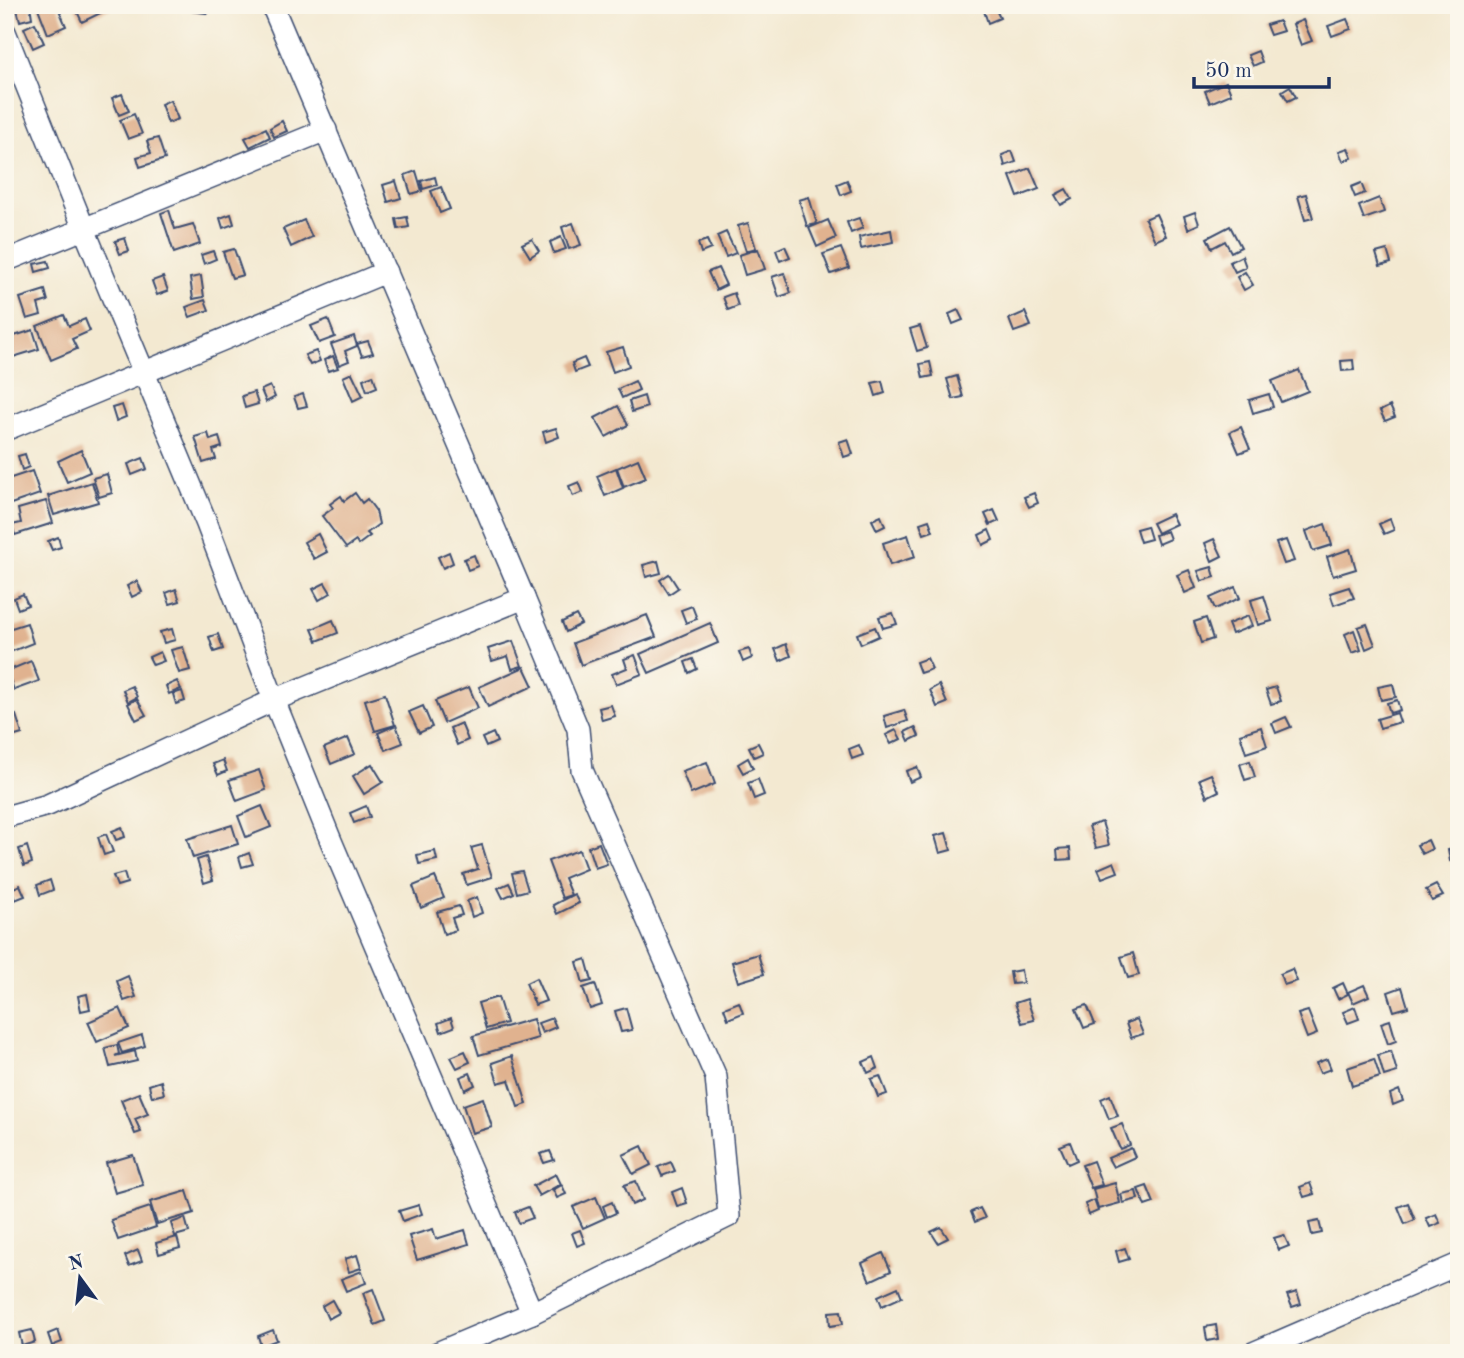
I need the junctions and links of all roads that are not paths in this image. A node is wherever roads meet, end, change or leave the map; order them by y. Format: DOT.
graph roads {
  1 [pos="272,5"];
  2 [pos="5,32"];
  3 [pos="326,130"];
  4 [pos="84,229"];
  5 [pos="5,261"];
  6 [pos="386,272"];
  7 [pos="144,371"];
  8 [pos="5,430"];
  9 [pos="524,598"];
  10 [pos="274,700"];
  11 [pos="5,817"];
  12 [pos="1459,1264"];
  13 [pos="531,1313"];
  14 [pos="437,1353"];
  15 [pos="1253,1353"];
  1 -- 3 [label="street"];
  2 -- 4 [label="street"];
  3 -- 4 [label="street"];
  3 -- 6 [label="street"];
  4 -- 5 [label="street"];
  4 -- 7 [label="street"];
  6 -- 7 [label="street"];
  6 -- 9 [label="street"];
  7 -- 8 [label="street"];
  7 -- 10 [label="street"];
  9 -- 10 [label="street"];
  9 -- 13 [label="street"];
  10 -- 11 [label="street"];
  10 -- 13 [label="street"];
  12 -- 15 [label="street"];
  13 -- 14 [label="street"];
}
